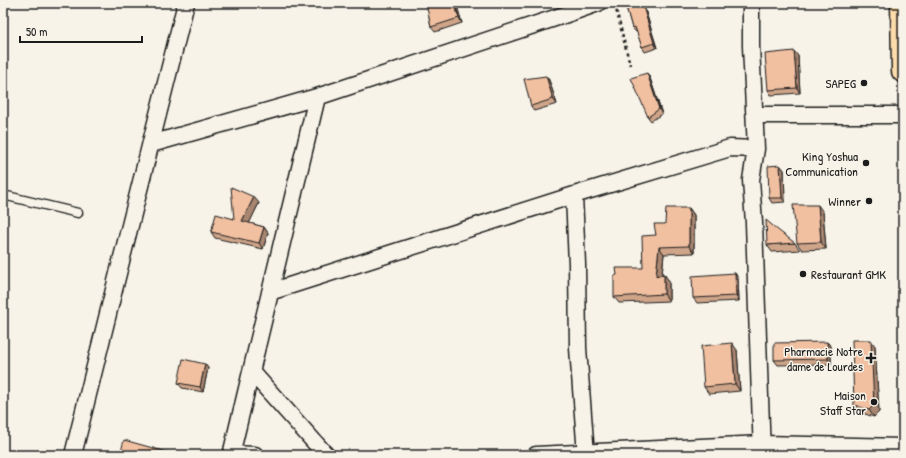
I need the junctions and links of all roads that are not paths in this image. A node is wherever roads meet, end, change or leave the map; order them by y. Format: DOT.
graph roads {
  1 [pos="186,3"];
  2 [pos="598,3"];
  3 [pos="751,3"];
  4 [pos="902,3"];
  5 [pos="903,70"];
  6 [pos="317,97"];
  7 [pos="755,115"];
  8 [pos="903,115"];
  9 [pos="151,144"];
  10 [pos="756,149"];
  11 [pos="3,195"];
  12 [pos="574,195"];
  13 [pos="78,213"];
  14 [pos="270,292"];
  15 [pos="252,371"];
  16 [pos="903,447"];
  17 [pos="762,450"];
  18 [pos="231,454"];
  19 [pos="586,454"];
  20 [pos="73,455"];
  21 [pos="255,455"];
  22 [pos="326,455"];
  23 [pos="536,455"];
  1 -- 9 [label="street"];
  2 -- 6 [label="street"];
  3 -- 7 [label="street"];
  4 -- 5 [label="main road"];
  6 -- 9 [label="street"];
  6 -- 14 [label="street"];
  7 -- 8 [label="street"];
  7 -- 10 [label="street"];
  9 -- 20 [label="street"];
  10 -- 12 [label="street"];
  10 -- 17 [label="street"];
  11 -- 13 [label="lane"];
  12 -- 14 [label="street"];
  12 -- 19 [label="street"];
  14 -- 15 [label="street"];
  15 -- 18 [label="street"];
  15 -- 22 [label="street"];
  16 -- 17 [label="street"];
  17 -- 19 [label="street"];
  18 -- 21 [label="street"];
  19 -- 23 [label="street"];
}
